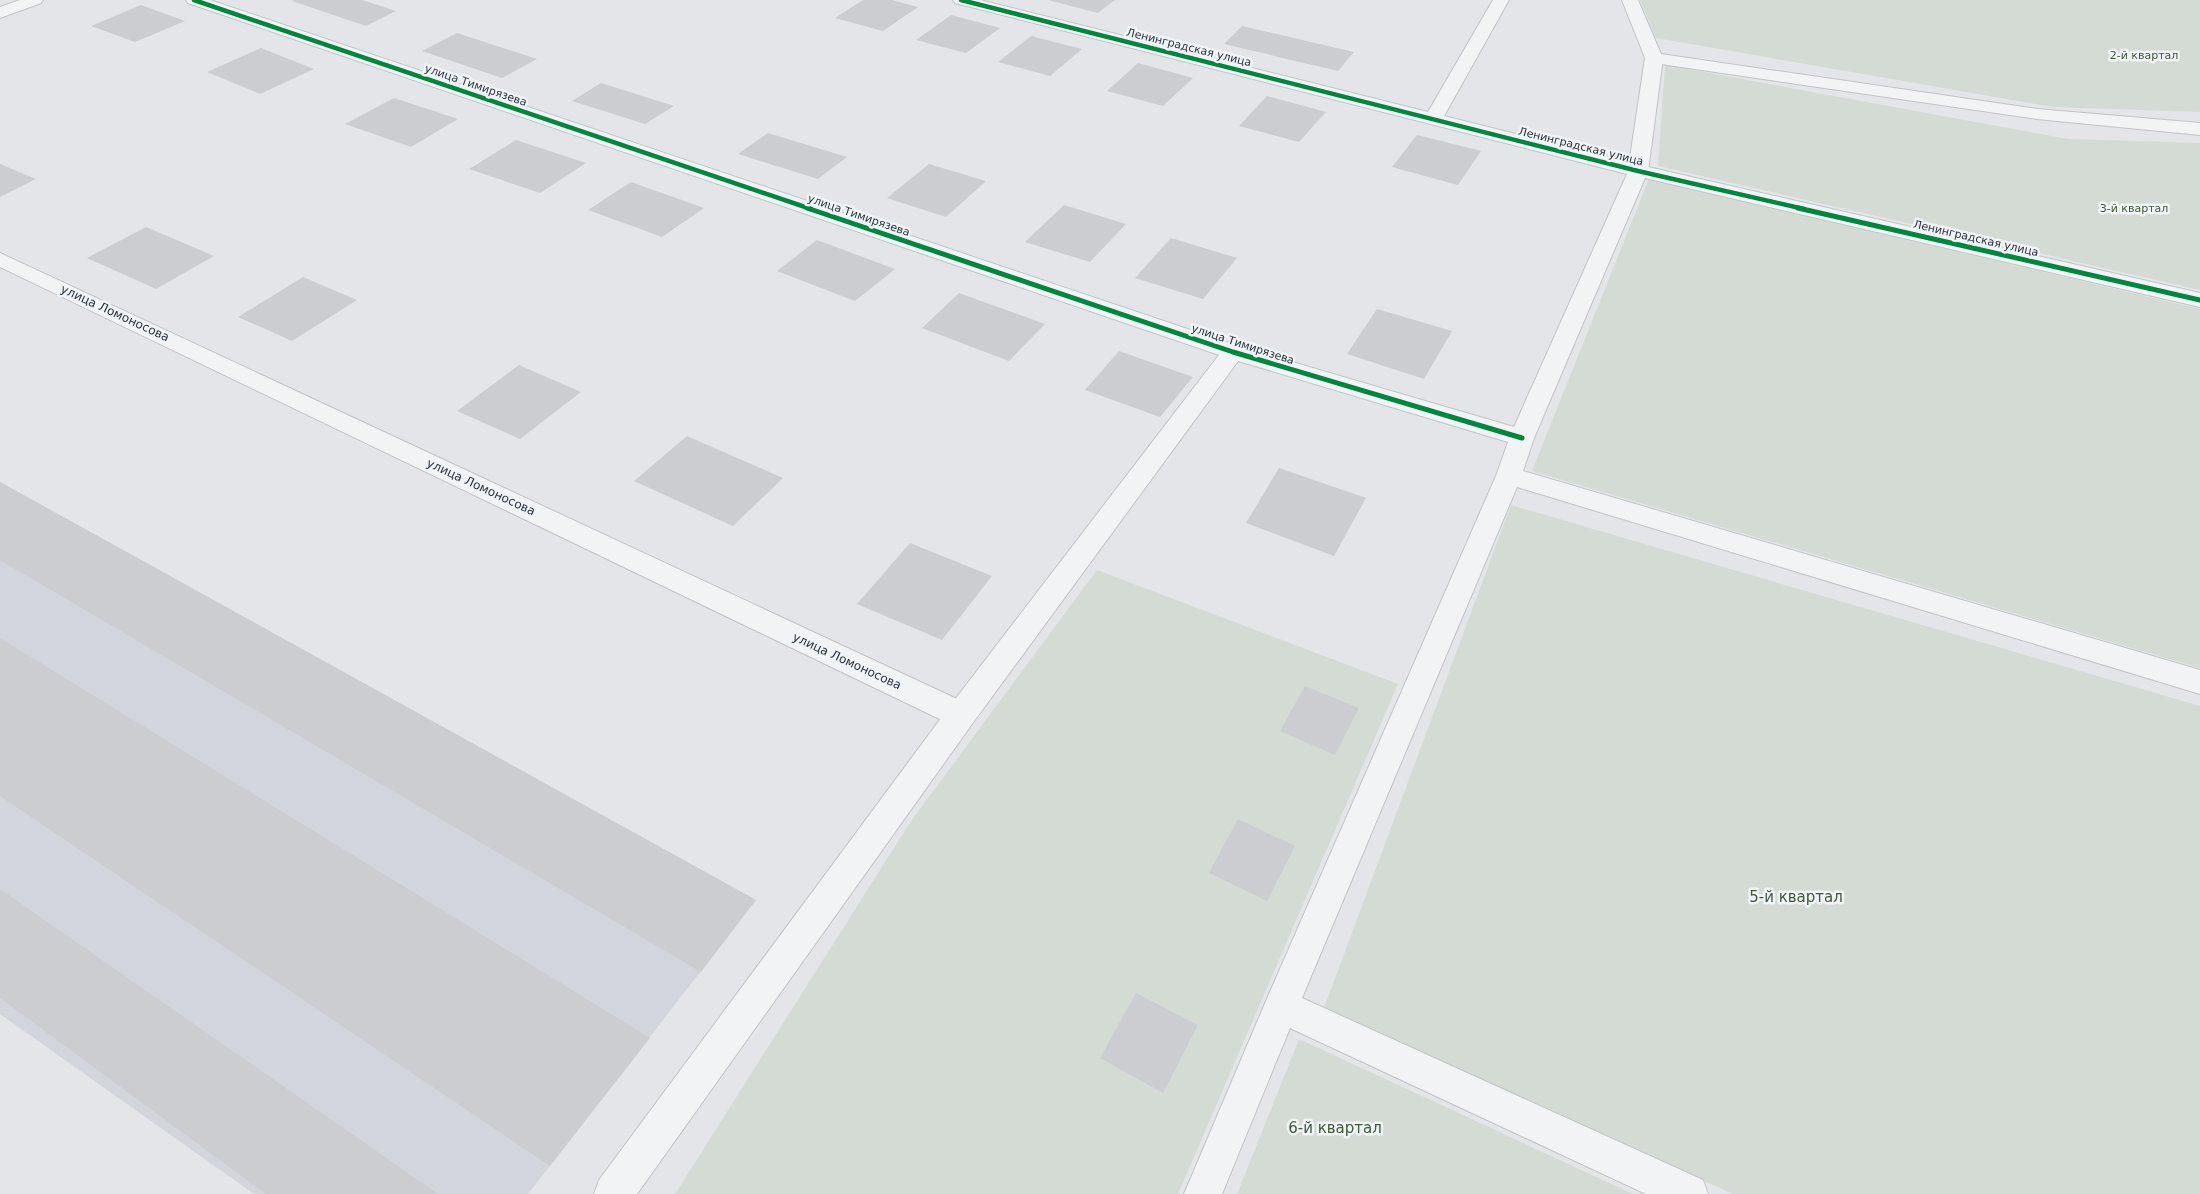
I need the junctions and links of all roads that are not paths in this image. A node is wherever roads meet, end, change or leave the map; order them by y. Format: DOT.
graph roads {
  1 [pos="35,0"];
  2 [pos="194,0"];
  3 [pos="961,0"];
  4 [pos="1500,0"];
  5 [pos="1630,0"];
  6 [pos="0,14"];
  7 [pos="1654,58"];
  8 [pos="1433,119"];
  9 [pos="2200,129"];
  10 [pos="1638,171"];
  11 [pos="0,259"];
  12 [pos="2200,300"];
  13 [pos="1233,352"];
  14 [pos="1522,438"];
  15 [pos="1509,476"];
  16 [pos="2200,682"];
  17 [pos="962,715"];
  18 [pos="1281,1006"];
  19 [pos="613,1194"];
  20 [pos="1203,1194"];
  21 [pos="1689,1194"];
  1 -- 6 [label="street"];
  2 -- 13 [label="street, улица Тимирязева"];
  3 -- 8 [label="street, Ленинградская улица"];
  4 -- 8 [label="street"];
  5 -- 7 [label="street"];
  7 -- 9 [label="street"];
  7 -- 10 [label="street"];
  8 -- 10 [label="street, Ленинградская улица"];
  10 -- 12 [label="street, Ленинградская улица"];
  10 -- 14 [label="street"];
  11 -- 17 [label="street, улица Ломоносова"];
  13 -- 14 [label="street, улица Тимирязева"];
  13 -- 17 [label="street"];
  14 -- 15 [label="street"];
  15 -- 16 [label="street"];
  15 -- 18 [label="street"];
  17 -- 19 [label="street"];
  18 -- 20 [label="street"];
  18 -- 21 [label="street"];
}
